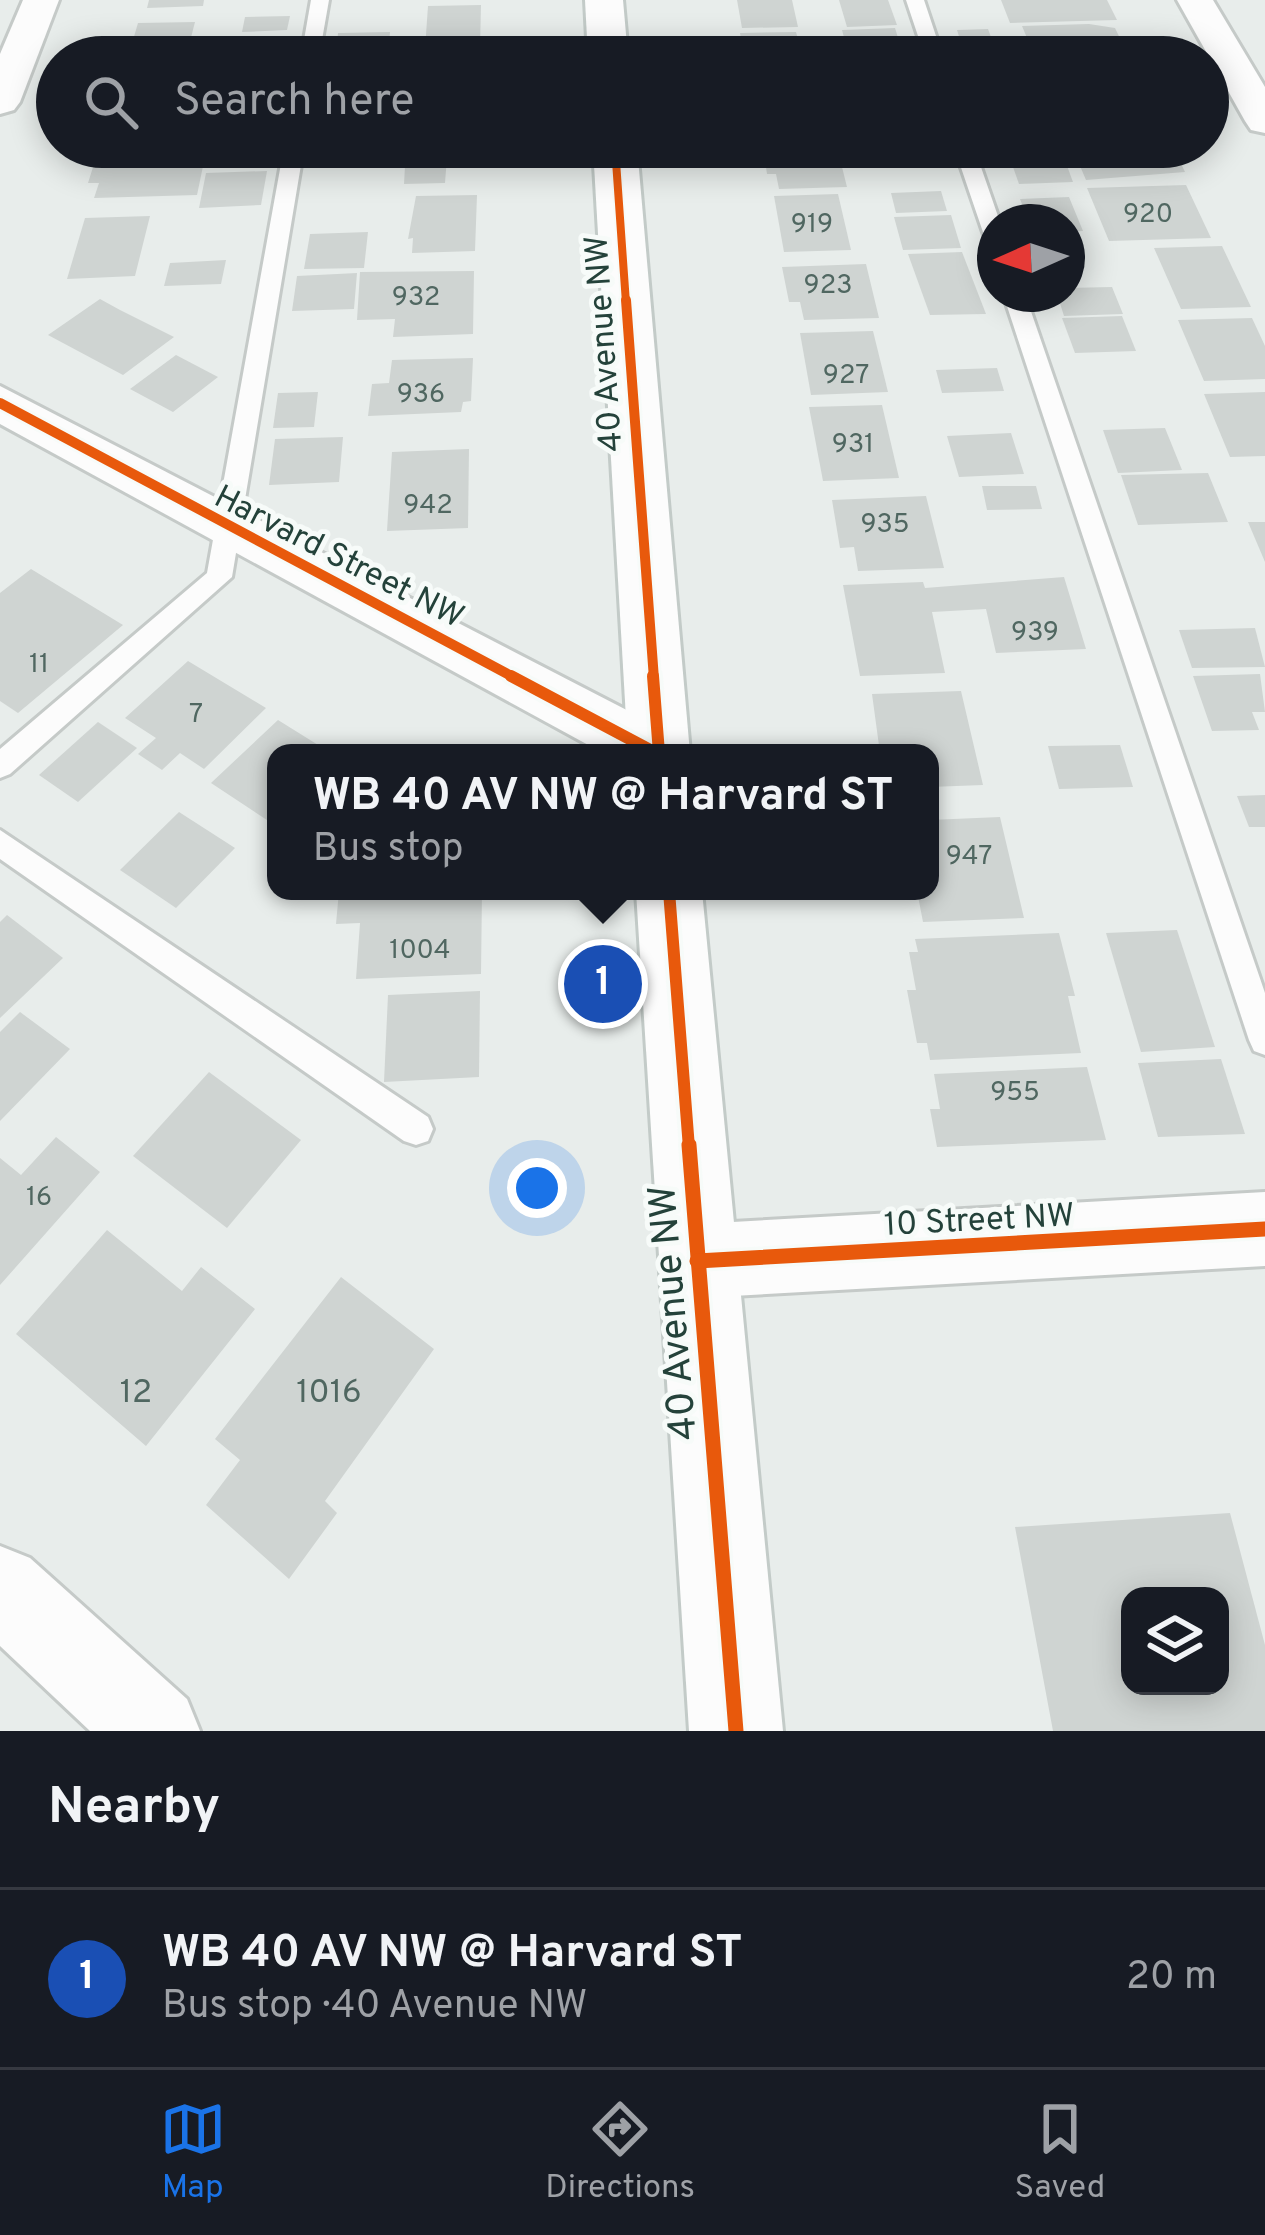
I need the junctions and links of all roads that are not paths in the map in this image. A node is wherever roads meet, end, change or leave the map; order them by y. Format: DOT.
graph roads {
  1 [pos="41,0"];
  2 [pos="320,0"];
  3 [pos="604,0"];
  4 [pos="915,0"];
  5 [pos="1195,0"];
  6 [pos="314,36"];
  7 [pos="607,36"];
  8 [pos="927,36"];
  9 [pos="1216,36"];
  10 [pos="1229,59"];
  11 [pos="0,102"];
  12 [pos="1265,122"];
  13 [pos="290,168"];
  14 [pos="616,168"];
  15 [pos="971,168"];
  16 [pos="983,204"];
  17 [pos="1020,312"];
  18 [pos="0,404"];
  19 [pos="229,528"];
  20 [pos="640,744"];
  21 [pos="656,744"];
  22 [pos="0,766"];
  23 [pos="0,843"];
  24 [pos="670,900"];
  25 [pos="1265,1040"];
  26 [pos="416,1129"];
  27 [pos="1265,1229"];
  28 [pos="697,1261"];
  29 [pos="0,1588"];
  30 [pos="155,1731"];
  31 [pos="736,1731"];
  1 -- 11 [label="street"];
  2 -- 6 [label="lane"];
  3 -- 7 [label="street"];
  4 -- 8 [label="lane"];
  5 -- 9 [label="street"];
  10 -- 12 [label="street"];
  13 -- 19 [label="lane"];
  14 -- 21 [label="street, 40 Avenue NW"];
  15 -- 16 [label="lane"];
  17 -- 25 [label="lane"];
  18 -- 19 [label="street, Harvard Street NW"];
  19 -- 20 [label="street, Harvard Street NW"];
  19 -- 22 [label="lane"];
  23 -- 26 [label="lane"];
  24 -- 28 [label="street, 40 Avenue NW"];
  27 -- 28 [label="street, 10 Street NW"];
  28 -- 31 [label="street, 40 Avenue NW"];
  29 -- 30 [label="street"];
}
